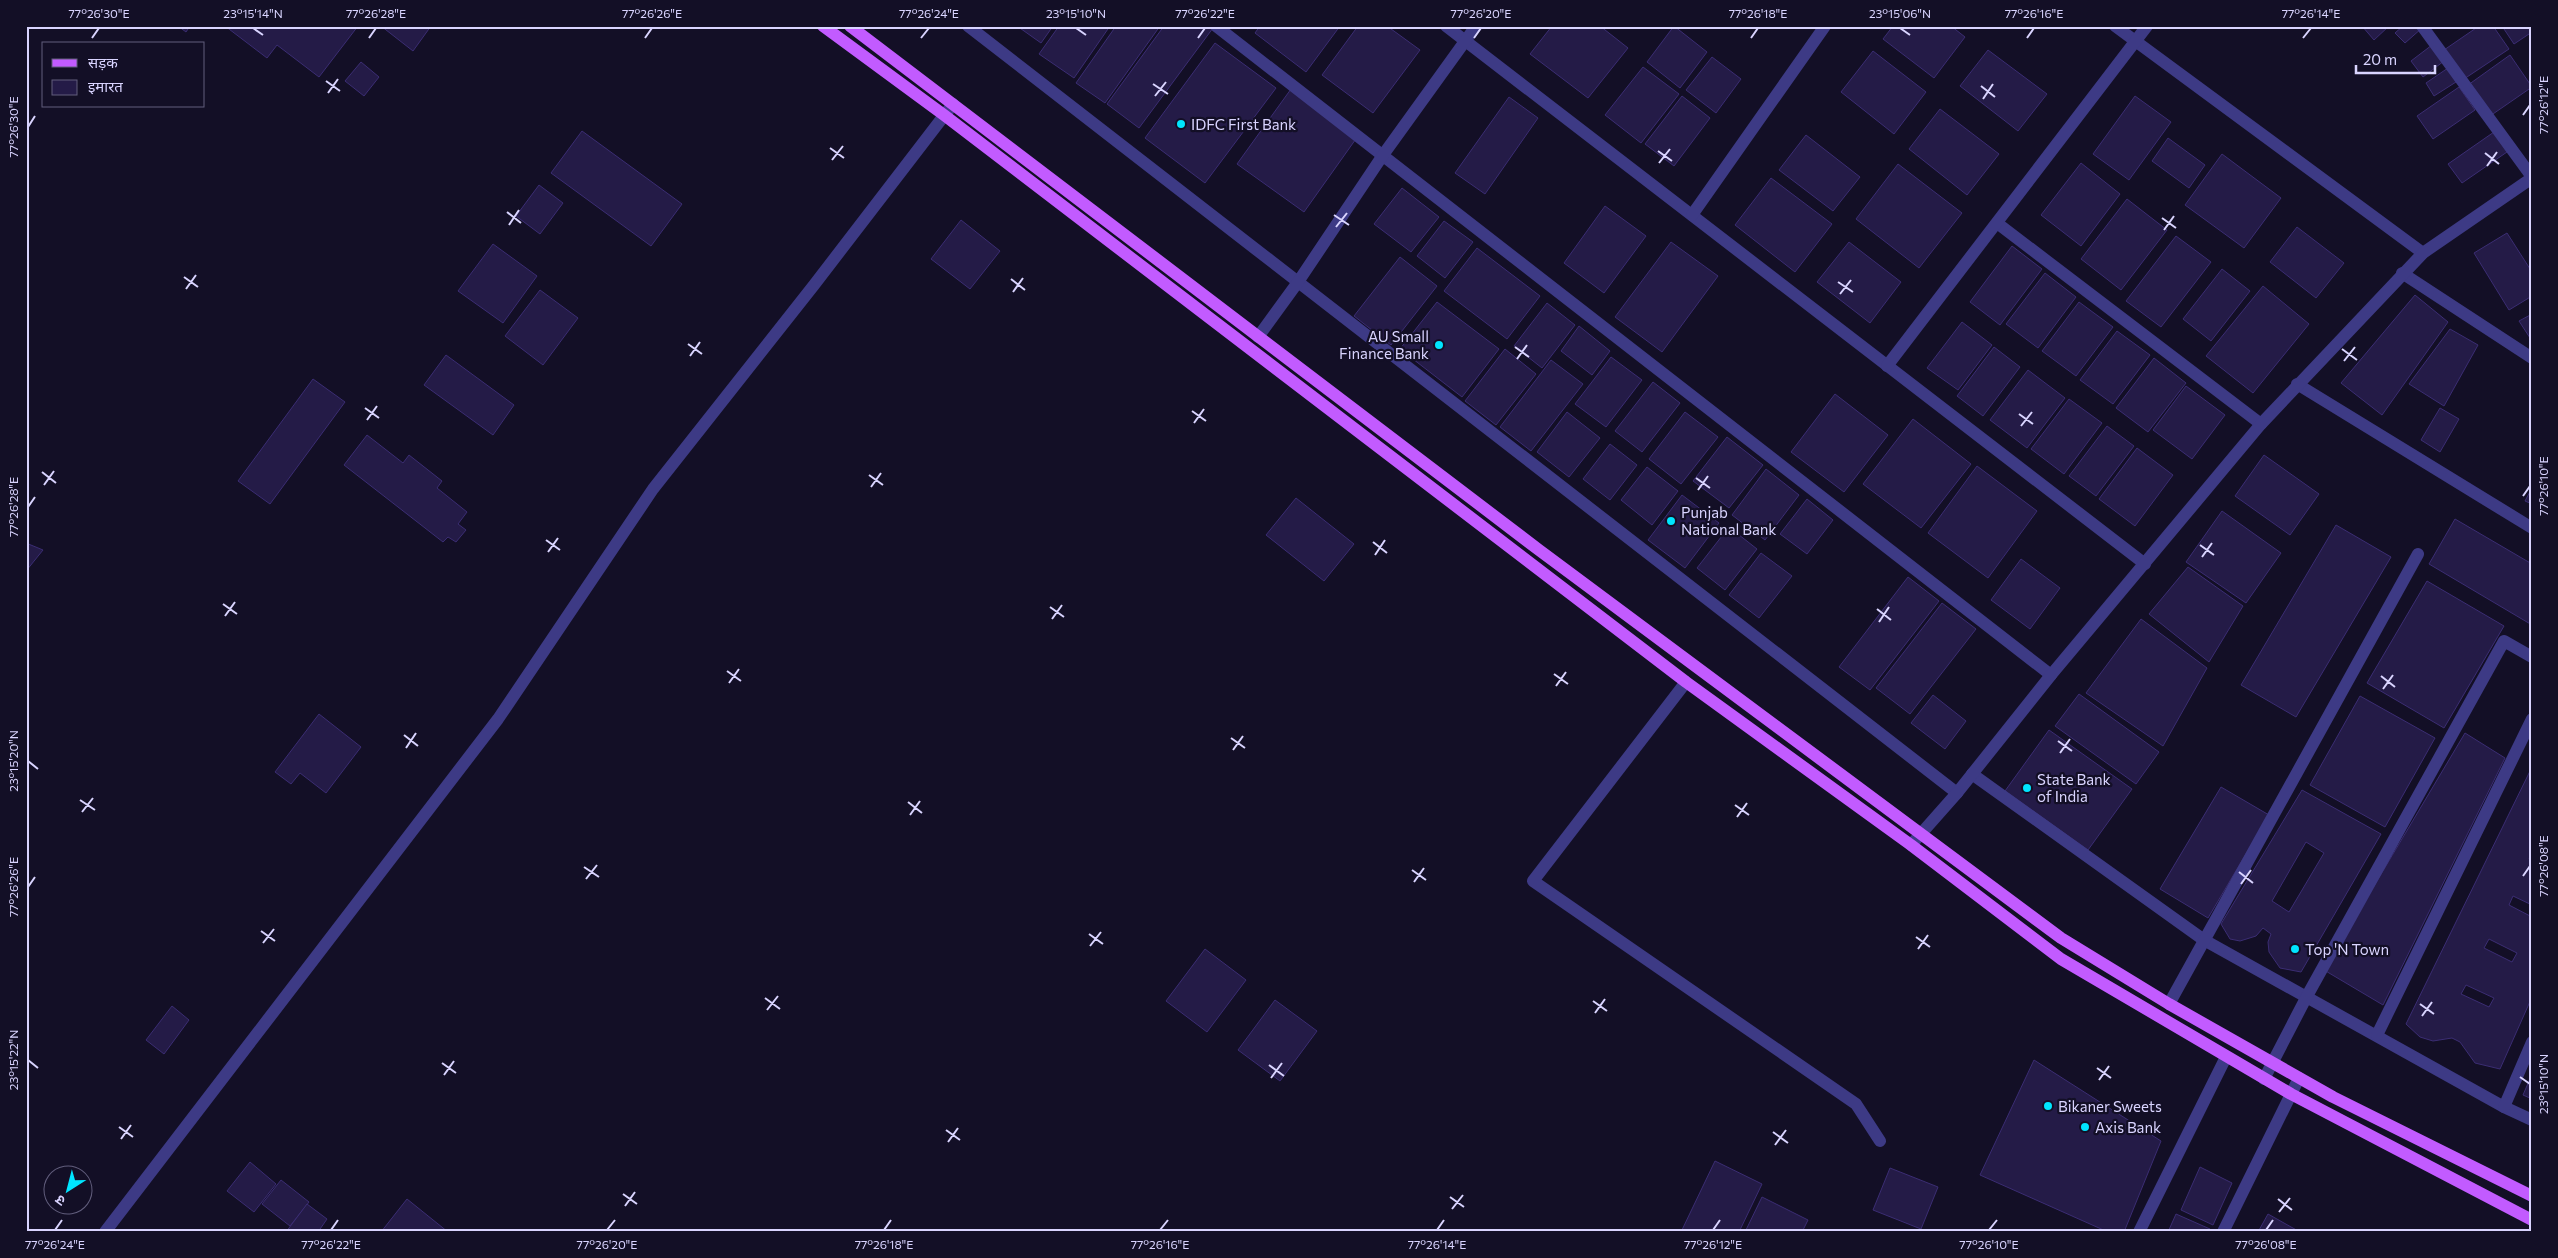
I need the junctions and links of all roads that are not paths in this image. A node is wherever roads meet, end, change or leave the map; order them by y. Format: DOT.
graph roads {
  1 [pos="823,26"];
  2 [pos="850,26"];
  3 [pos="968,26"];
  4 [pos="1216,26"];
  5 [pos="1446,26"];
  6 [pos="1476,26"];
  7 [pos="1825,26"];
  8 [pos="2115,26"];
  9 [pos="2147,26"];
  10 [pos="2422,26"];
  11 [pos="1466,40"];
  12 [pos="2136,41"];
  13 [pos="952,104"];
  14 [pos="944,115"];
  15 [pos="1383,155"];
  16 [pos="2532,177"];
  17 [pos="1692,215"];
  18 [pos="1997,223"];
  19 [pos="2422,253"];
  20 [pos="2402,273"];
  21 [pos="1298,282"];
  22 [pos="1258,337"];
  23 [pos="2532,358"];
  24 [pos="1888,366"];
  25 [pos="2298,384"];
  26 [pos="2260,424"];
  27 [pos="2532,528"];
  28 [pos="2418,554"];
  29 [pos="2145,564"];
  30 [pos="2532,657"];
  31 [pos="2051,675"];
  32 [pos="1686,682"];
  33 [pos="2532,719"];
  34 [pos="1972,774"];
  35 [pos="1957,793"];
  36 [pos="1920,834"];
  37 [pos="1911,845"];
  38 [pos="2204,940"];
  39 [pos="2307,996"];
  40 [pos="2169,1004"];
  41 [pos="2377,1035"];
  42 [pos="2532,1042"];
  43 [pos="2226,1056"];
  44 [pos="2272,1064"];
  45 [pos="2299,1078"];
  46 [pos="2264,1079"];
  47 [pos="2291,1094"];
  48 [pos="2504,1107"];
  49 [pos="2532,1120"];
  50 [pos="1880,1141"];
  51 [pos="2532,1196"];
  52 [pos="2532,1220"];
  53 [pos="105,1232"];
  54 [pos="2139,1232"];
  55 [pos="2223,1232"];
  1 -- 14 [label="main road"];
  2 -- 13 [label="main road"];
  3 -- 21 [label="street"];
  4 -- 15 [label="street"];
  5 -- 11 [label="street"];
  6 -- 11 [label="street"];
  7 -- 17 [label="street"];
  8 -- 12 [label="street"];
  9 -- 12 [label="street"];
  10 -- 16 [label="street"];
  11 -- 15 [label="street"];
  11 -- 17 [label="street"];
  12 -- 18 [label="street"];
  12 -- 19 [label="street"];
  13 -- 14 [label="street"];
  13 -- 22 [label="main road"];
  14 -- 32 [label="main road"];
  14 -- 53 [label="street"];
  15 -- 21 [label="street"];
  15 -- 31 [label="street"];
  16 -- 19 [label="street"];
  17 -- 24 [label="street"];
  18 -- 24 [label="street"];
  18 -- 26 [label="street"];
  19 -- 20 [label="street"];
  20 -- 23 [label="street"];
  20 -- 25 [label="street"];
  21 -- 22 [label="street"];
  21 -- 35 [label="street"];
  22 -- 36 [label="main road"];
  24 -- 29 [label="street"];
  25 -- 26 [label="street"];
  25 -- 27 [label="street"];
  26 -- 29 [label="street"];
  28 -- 38 [label="street"];
  29 -- 31 [label="street"];
  30 -- 39 [label="street"];
  31 -- 34 [label="street"];
  32 -- 37 [label="main road"];
  32 -- 50 [label="street"];
  33 -- 41 [label="street"];
  34 -- 35 [label="street"];
  34 -- 38 [label="street"];
  35 -- 36 [label="street"];
  36 -- 37 [label="street"];
  36 -- 40 [label="main road"];
  37 -- 43 [label="main road"];
  38 -- 39 [label="street"];
  38 -- 40 [label="street"];
  39 -- 41 [label="street"];
  39 -- 44 [label="street"];
  40 -- 44 [label="main road"];
  41 -- 48 [label="street"];
  42 -- 48 [label="street"];
  43 -- 46 [label="main road"];
  43 -- 54 [label="street"];
  44 -- 45 [label="main road"];
  44 -- 46 [label="street"];
  45 -- 47 [label="street"];
  45 -- 51 [label="main road"];
  46 -- 47 [label="main road"];
  47 -- 52 [label="main road"];
  47 -- 55 [label="street"];
  48 -- 49 [label="street"];
}
